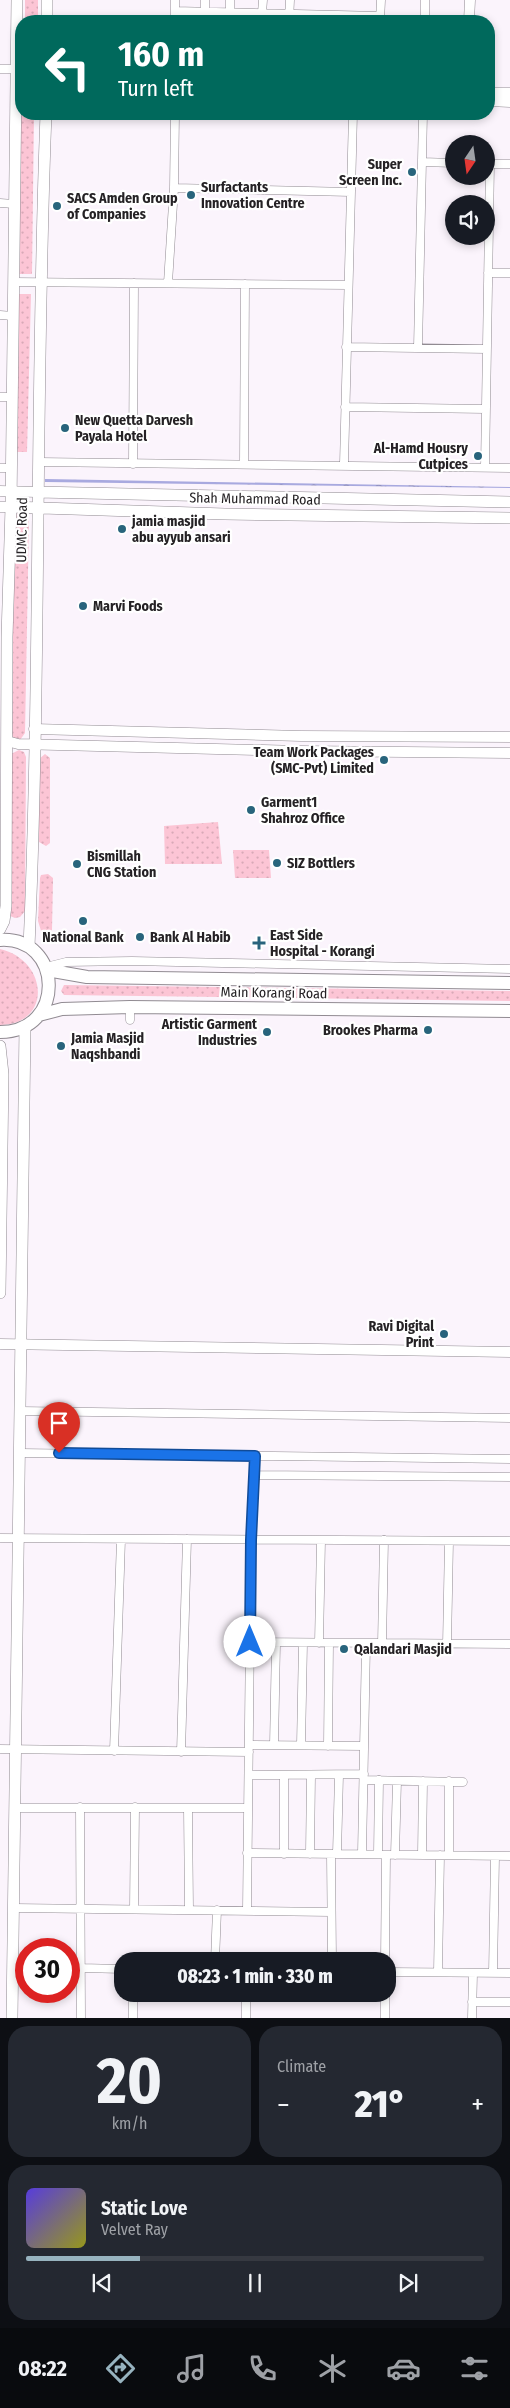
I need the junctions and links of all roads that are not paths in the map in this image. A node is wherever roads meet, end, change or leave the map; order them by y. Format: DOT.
graph roads {
  1 [pos="17,0"];
  2 [pos="47,0"];
  3 [pos="175,0"];
  4 [pos="205,0"];
  5 [pos="230,0"];
  6 [pos="263,0"];
  7 [pos="290,0"];
  8 [pos="381,0"];
  9 [pos="425,0"];
  10 [pos="470,0"];
  11 [pos="175,12"];
  12 [pos="205,12"];
  13 [pos="230,13"];
  14 [pos="262,13"];
  15 [pos="17,15"];
  16 [pos="47,15"];
  17 [pos="238,15"];
  18 [pos="254,15"];
  19 [pos="273,15"];
  20 [pos="289,15"];
  21 [pos="380,15"];
  22 [pos="425,15"];
  23 [pos="470,15"];
  24 [pos="0,69"];
  25 [pos="15,69"];
  26 [pos="495,93"];
  27 [pos="510,93"];
  28 [pos="495,102"];
  29 [pos="510,102"];
  30 [pos="18,120"];
  31 [pos="46,120"];
  32 [pos="175,120"];
  33 [pos="353,120"];
  34 [pos="423,120"];
  35 [pos="422,162"];
  36 [pos="445,163"];
  37 [pos="495,164"];
  38 [pos="510,164"];
  39 [pos="488,185"];
  40 [pos="174,188"];
  41 [pos="352,192"];
  42 [pos="0,203"];
  43 [pos="14,204"];
  44 [pos="488,273"];
  45 [pos="510,273"];
  46 [pos="13,282"];
  47 [pos="40,282"];
  48 [pos="134,283"];
  49 [pos="168,283"];
  50 [pos="245,284"];
  51 [pos="348,285"];
  52 [pos="0,315"];
  53 [pos="13,316"];
  54 [pos="346,347"];
  55 [pos="418,348"];
  56 [pos="487,348"];
  57 [pos="0,397"];
  58 [pos="12,397"];
  59 [pos="345,407"];
  60 [pos="486,409"];
  61 [pos="39,462"];
  62 [pos="244,463"];
  63 [pos="133,464"];
  64 [pos="344,464"];
  65 [pos="485,467"];
  66 [pos="6,468"];
  67 [pos="510,468"];
  68 [pos="5,491"];
  69 [pos="37,492"];
  70 [pos="52,492"];
  71 [pos="510,502"];
  72 [pos="6,507"];
  73 [pos="37,507"];
  74 [pos="53,508"];
  75 [pos="510,518"];
  76 [pos="4,637"];
  77 [pos="34,729"];
  78 [pos="301,736"];
  79 [pos="401,736"];
  80 [pos="510,736"];
  81 [pos="3,741"];
  82 [pos="34,744"];
  83 [pos="300,751"];
  84 [pos="400,752"];
  85 [pos="510,753"];
  86 [pos="0,929"];
  87 [pos="0,940"];
  88 [pos="29,947"];
  89 [pos="225,965"];
  90 [pos="46,969"];
  91 [pos="510,969"];
  92 [pos="224,980"];
  93 [pos="510,983"];
  94 [pos="130,1007"];
  95 [pos="510,1010"];
  96 [pos="39,1015"];
  97 [pos="130,1020"];
  98 [pos="26,1026"];
  99 [pos="0,1032"];
  100 [pos="0,1046"];
  101 [pos="0,1293"];
  102 [pos="0,1344"];
  103 [pos="22,1345"];
  104 [pos="510,1352"];
  105 [pos="20,1411"];
  106 [pos="510,1418"];
  107 [pos="20,1452"];
  108 [pos="255,1456"];
  109 [pos="510,1459"];
  110 [pos="254,1476"];
  111 [pos="510,1477"];
  112 [pos="0,1538"];
  113 [pos="19,1538"];
  114 [pos="121,1539"];
  115 [pos="187,1539"];
  116 [pos="251,1540"];
  117 [pos="321,1540"];
  118 [pos="384,1540"];
  119 [pos="449,1541"];
  120 [pos="510,1541"];
  121 [pos="250,1642"];
  122 [pos="276,1643"];
  123 [pos="303,1643"];
  124 [pos="319,1643"];
  125 [pos="329,1643"];
  126 [pos="366,1644"];
  127 [pos="382,1644"];
  128 [pos="510,1644"];
  129 [pos="447,1645"];
  130 [pos="274,1745"];
  131 [pos="301,1745"];
  132 [pos="328,1746"];
  133 [pos="364,1746"];
  134 [pos="0,1749"];
  135 [pos="249,1749"];
  136 [pos="16,1750"];
  137 [pos="114,1751"];
  138 [pos="181,1752"];
  139 [pos="249,1775"];
  140 [pos="284,1775"];
  141 [pos="311,1775"];
  142 [pos="339,1775"];
  143 [pos="364,1777"];
  144 [pos="379,1780"];
  145 [pos="397,1781"];
  146 [pos="423,1781"];
  147 [pos="450,1781"];
  148 [pos="463,1782"];
  149 [pos="80,1807"];
  150 [pos="15,1808"];
  151 [pos="135,1808"];
  152 [pos="188,1808"];
  153 [pos="248,1808"];
  154 [pos="247,1853"];
  155 [pos="284,1854"];
  156 [pos="310,1854"];
  157 [pos="334,1854"];
  158 [pos="362,1854"];
  159 [pos="386,1855"];
  160 [pos="422,1855"];
  161 [pos="440,1855"];
  162 [pos="449,1855"];
  163 [pos="495,1856"];
  164 [pos="510,1856"];
  165 [pos="14,1908"];
  166 [pos="81,1909"];
  167 [pos="134,1909"];
  168 [pos="189,1910"];
  169 [pos="217,1910"];
  170 [pos="247,1911"];
  171 [pos="332,1912"];
  172 [pos="216,1952"];
  173 [pos="332,1952"];
  174 [pos="386,1952"];
  175 [pos="81,1968"];
  176 [pos="114,1969"];
  177 [pos="396,1972"];
  178 [pos="438,1972"];
  179 [pos="473,1973"];
  180 [pos="493,1973"];
  181 [pos="510,1973"];
  182 [pos="133,2002"];
  183 [pos="246,2002"];
  184 [pos="385,2002"];
  185 [pos="472,2002"];
  186 [pos="510,2002"];
  187 [pos="12,2018"];
  188 [pos="81,2018"];
  189 [pos="133,2018"];
  190 [pos="246,2018"];
  191 [pos="385,2018"];
  192 [pos="472,2018"];
  1 -- 15 [label="main road, UDMC Road"];
  2 -- 16 [label="main road"];
  3 -- 11 [label="street"];
  4 -- 12 [label="street"];
  5 -- 13 [label="street"];
  6 -- 14 [label="street"];
  7 -- 20 [label="street"];
  8 -- 21 [label="street"];
  9 -- 22 [label="street"];
  10 -- 23 [label="street"];
  11 -- 12 [label="street"];
  12 -- 13 [label="street"];
  13 -- 17 [label="street"];
  14 -- 18 [label="street"];
  14 -- 19 [label="street"];
  24 -- 25 [label="street"];
  26 -- 27 [label="street"];
  28 -- 29 [label="street"];
  30 -- 43 [label="main road, UDMC Road"];
  31 -- 47 [label="main road, UDMC Road"];
  32 -- 40 [label="street"];
  33 -- 41 [label="street"];
  34 -- 35 [label="street"];
  35 -- 36 [label="street"];
  35 -- 55 [label="street"];
  37 -- 38 [label="street"];
  39 -- 44 [label="street"];
  40 -- 41 [label="street"];
  40 -- 49 [label="street"];
  41 -- 51 [label="street"];
  42 -- 43 [label="street"];
  43 -- 46 [label="main road, UDMC Road"];
  44 -- 45 [label="street"];
  44 -- 56 [label="street"];
  46 -- 47 [label="street"];
  46 -- 53 [label="main road, UDMC Road"];
  47 -- 48 [label="street"];
  47 -- 61 [label="main road, UDMC Road"];
  48 -- 49 [label="street"];
  48 -- 63 [label="street"];
  49 -- 50 [label="street"];
  50 -- 51 [label="street"];
  50 -- 62 [label="street"];
  51 -- 54 [label="street"];
  52 -- 53 [label="street"];
  53 -- 58 [label="main road, UDMC Road"];
  54 -- 55 [label="street"];
  54 -- 59 [label="street"];
  55 -- 56 [label="street"];
  56 -- 60 [label="street"];
  57 -- 58 [label="street"];
  58 -- 66 [label="main road, UDMC Road"];
  59 -- 60 [label="street"];
  59 -- 64 [label="street"];
  60 -- 65 [label="street"];
  61 -- 63 [label="street"];
  61 -- 69 [label="main road, UDMC Road"];
  62 -- 63 [label="street"];
  62 -- 64 [label="street"];
  64 -- 65 [label="street"];
  65 -- 67 [label="street"];
  66 -- 68 [label="main road, UDMC Road"];
  68 -- 69 [label="street, Shah Muhammad Road"];
  68 -- 72 [label="main road, UDMC Road"];
  69 -- 70 [label="main road, Shah Muhammad Road"];
  69 -- 73 [label="main road, UDMC Road"];
  70 -- 71 [label="main road, Shah Muhammad Road"];
  70 -- 74 [label="street"];
  72 -- 73 [label="main road, Shah Muhammad Road"];
  72 -- 76 [label="main road, UDMC Road"];
  73 -- 74 [label="main road, Shah Muhammad Road"];
  73 -- 77 [label="main road, UDMC Road"];
  74 -- 75 [label="main road, Shah Muhammad Road"];
  76 -- 81 [label="main road, UDMC Road"];
  77 -- 78 [label="street"];
  77 -- 82 [label="main road, UDMC Road"];
  78 -- 79 [label="street"];
  78 -- 83 [label="street"];
  79 -- 80 [label="street"];
  79 -- 84 [label="street"];
  81 -- 82 [label="street"];
  81 -- 86 [label="main road, UDMC Road"];
  82 -- 83 [label="street"];
  82 -- 88 [label="main road, UDMC Road"];
  83 -- 84 [label="street"];
  84 -- 85 [label="street"];
  87 -- 88 [label="main road"];
  88 -- 90 [label="main road"];
  89 -- 90 [label="street"];
  89 -- 91 [label="street"];
  89 -- 92 [label="street"];
  90 -- 92 [label="main road, Main Korangi Road"];
  90 -- 96 [label="main road"];
  92 -- 93 [label="main road, Main Korangi Road"];
  94 -- 95 [label="main road, Main Korangi Road"];
  94 -- 96 [label="main road, Main Korangi Road"];
  94 -- 97 [label="street"];
  96 -- 98 [label="main road"];
  98 -- 99 [label="main road"];
  98 -- 103 [label="main road"];
  100 -- 101 [label="main road"];
  102 -- 103 [label="street"];
  103 -- 104 [label="street"];
  103 -- 105 [label="main road"];
  105 -- 106 [label="street"];
  105 -- 107 [label="main road"];
  107 -- 108 [label="street"];
  107 -- 113 [label="main road"];
  108 -- 109 [label="street"];
  108 -- 110 [label="street"];
  110 -- 111 [label="street"];
  110 -- 116 [label="street"];
  112 -- 113 [label="street"];
  113 -- 114 [label="street"];
  113 -- 136 [label="main road"];
  114 -- 115 [label="street"];
  114 -- 137 [label="street"];
  115 -- 116 [label="street"];
  115 -- 138 [label="street"];
  116 -- 117 [label="street"];
  116 -- 121 [label="street"];
  117 -- 118 [label="street"];
  117 -- 124 [label="street"];
  118 -- 119 [label="street"];
  118 -- 127 [label="street"];
  119 -- 120 [label="street"];
  119 -- 129 [label="street"];
  121 -- 122 [label="street"];
  121 -- 135 [label="street"];
  122 -- 123 [label="street"];
  122 -- 130 [label="street"];
  123 -- 124 [label="street"];
  123 -- 131 [label="street"];
  124 -- 125 [label="street"];
  125 -- 126 [label="street"];
  125 -- 132 [label="street"];
  126 -- 127 [label="street"];
  126 -- 133 [label="street"];
  127 -- 129 [label="street"];
  128 -- 129 [label="street"];
  130 -- 131 [label="street"];
  130 -- 135 [label="street"];
  131 -- 132 [label="street"];
  132 -- 133 [label="street"];
  133 -- 143 [label="street"];
  134 -- 136 [label="street"];
  135 -- 138 [label="street"];
  135 -- 139 [label="street"];
  136 -- 137 [label="street"];
  136 -- 150 [label="main road"];
  137 -- 138 [label="street"];
  139 -- 140 [label="street"];
  139 -- 153 [label="street"];
  140 -- 141 [label="street"];
  140 -- 155 [label="street"];
  141 -- 142 [label="street"];
  141 -- 156 [label="street"];
  142 -- 143 [label="street"];
  142 -- 157 [label="street"];
  143 -- 144 [label="street"];
  143 -- 158 [label="street"];
  144 -- 145 [label="street"];
  144 -- 159 [label="street"];
  145 -- 146 [label="street"];
  145 -- 159 [label="street"];
  146 -- 147 [label="street"];
  146 -- 160 [label="street"];
  147 -- 148 [label="street"];
  147 -- 162 [label="street"];
  149 -- 150 [label="street"];
  149 -- 151 [label="street"];
  149 -- 166 [label="street"];
  150 -- 165 [label="main road"];
  151 -- 152 [label="street"];
  151 -- 167 [label="street"];
  152 -- 153 [label="street"];
  152 -- 168 [label="street"];
  153 -- 154 [label="street"];
  154 -- 155 [label="street"];
  154 -- 170 [label="street"];
  155 -- 156 [label="street"];
  156 -- 157 [label="street"];
  157 -- 158 [label="street"];
  157 -- 171 [label="street"];
  158 -- 159 [label="street"];
  159 -- 160 [label="street"];
  159 -- 174 [label="street"];
  160 -- 161 [label="street"];
  161 -- 162 [label="street"];
  161 -- 178 [label="street"];
  162 -- 163 [label="street"];
  163 -- 164 [label="street"];
  163 -- 180 [label="street"];
  165 -- 166 [label="street"];
  165 -- 187 [label="main road"];
  166 -- 167 [label="street"];
  166 -- 175 [label="street"];
  167 -- 168 [label="street"];
  168 -- 169 [label="street"];
  169 -- 170 [label="street"];
  169 -- 172 [label="street"];
  170 -- 171 [label="street"];
  171 -- 173 [label="street"];
  175 -- 176 [label="street"];
  175 -- 188 [label="street"];
  177 -- 178 [label="street"];
  178 -- 179 [label="street"];
  179 -- 180 [label="street"];
  179 -- 185 [label="street"];
  180 -- 181 [label="street"];
  182 -- 189 [label="street"];
  183 -- 190 [label="street"];
  184 -- 191 [label="street"];
  185 -- 186 [label="street"];
  185 -- 192 [label="street"];
}
